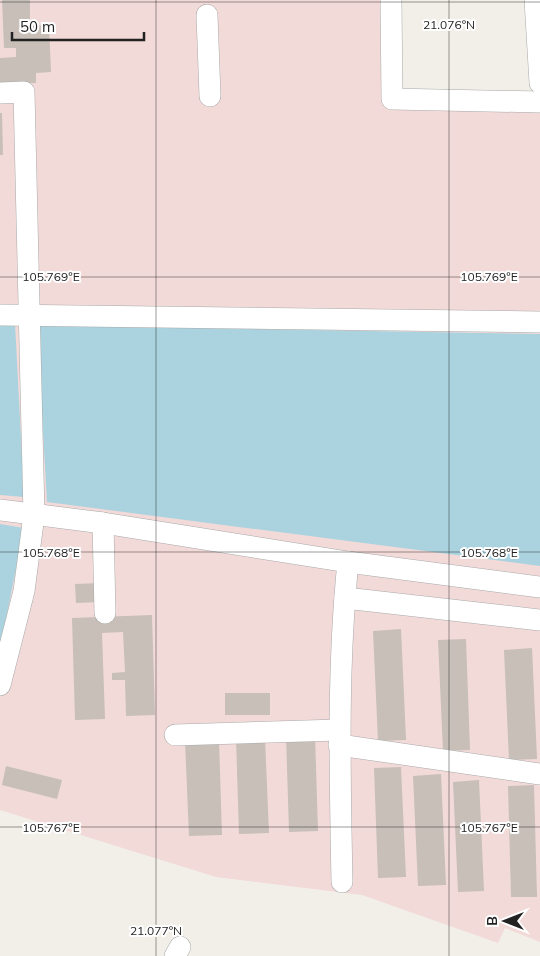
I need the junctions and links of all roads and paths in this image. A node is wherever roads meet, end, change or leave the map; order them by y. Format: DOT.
graph roads {
  1 [pos="391,0"];
  2 [pos="535,0"];
  3 [pos="207,16"];
  4 [pos="540,83"];
  5 [pos="0,93"];
  6 [pos="210,96"];
  7 [pos="540,102"];
  8 [pos="0,315"];
  9 [pos="28,315"];
  10 [pos="540,322"];
  11 [pos="0,510"];
  12 [pos="34,515"];
  13 [pos="103,523"];
  14 [pos="348,562"];
  15 [pos="540,587"];
  16 [pos="345,598"];
  17 [pos="104,613"];
  18 [pos="540,620"];
  19 [pos="0,685"];
  20 [pos="175,735"];
  21 [pos="339,737"];
  22 [pos="540,774"];
  23 [pos="342,882"];
  1 -- 7 [label="street"];
  2 -- 4 [label="street"];
  3 -- 6 [label="street"];
  5 -- 9 [label="street"];
  8 -- 9 [label="street"];
  9 -- 10 [label="street"];
  9 -- 12 [label="street"];
  11 -- 12 [label="street"];
  12 -- 13 [label="street"];
  12 -- 19 [label="street"];
  13 -- 14 [label="street"];
  13 -- 17 [label="street"];
  14 -- 15 [label="street"];
  14 -- 16 [label="street"];
  16 -- 18 [label="street"];
  16 -- 21 [label="street"];
  20 -- 21 [label="street"];
  21 -- 22 [label="street"];
  21 -- 23 [label="street"];
}
